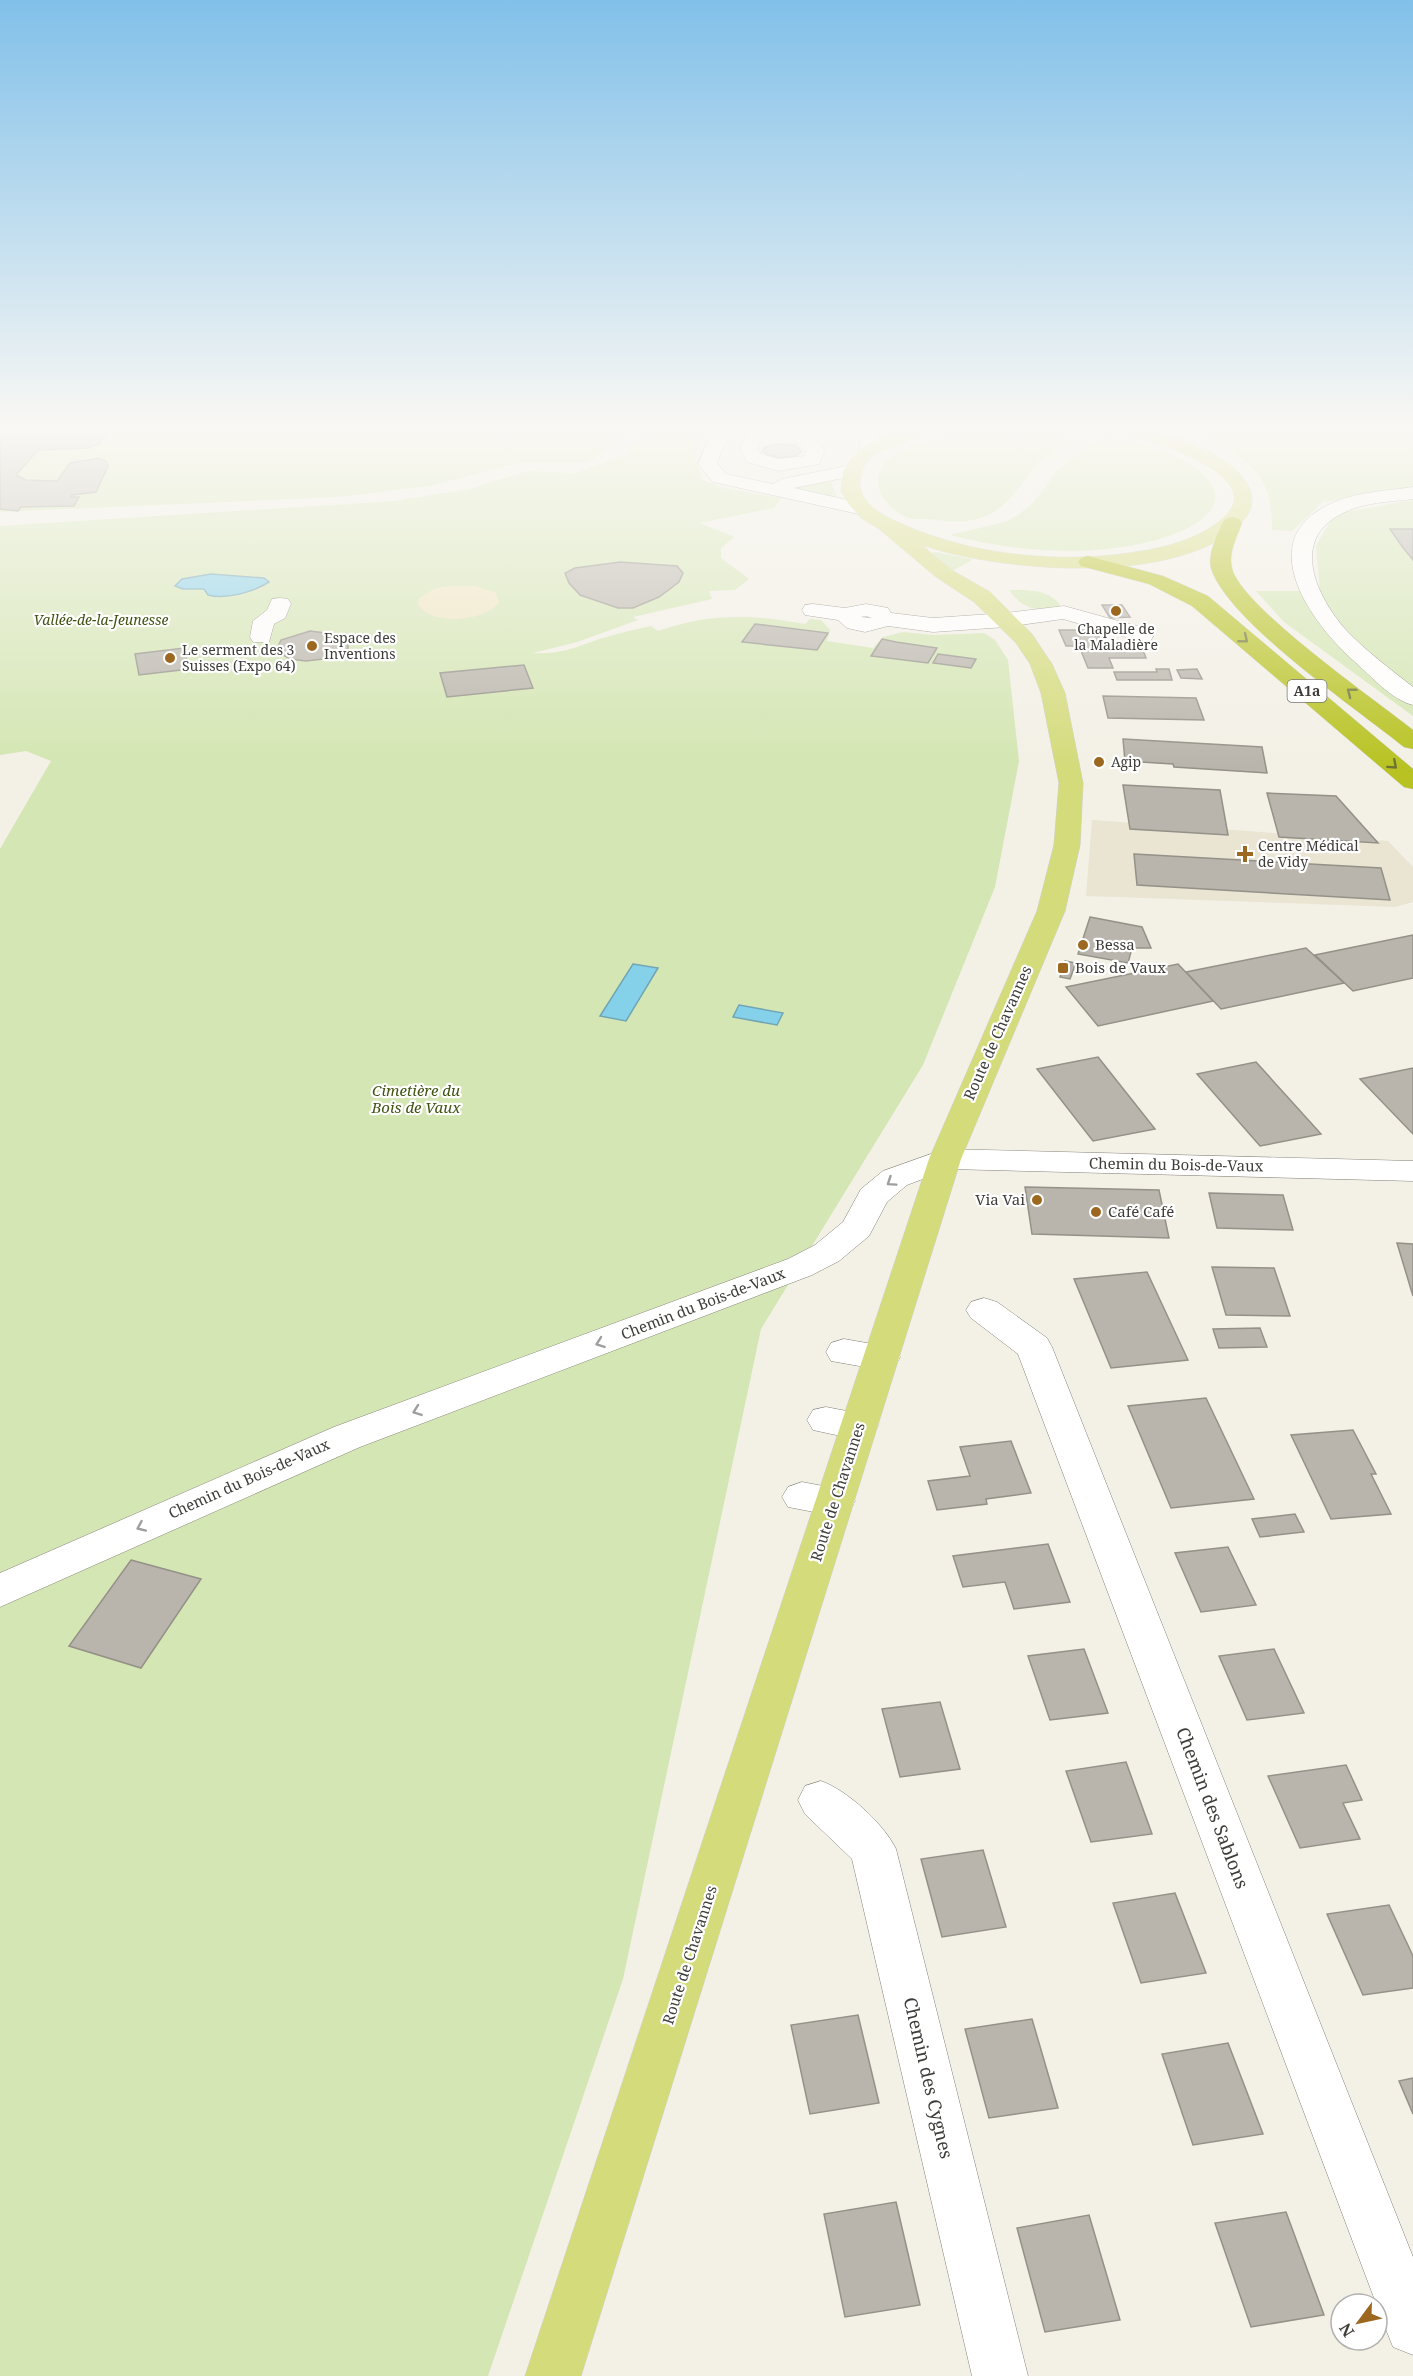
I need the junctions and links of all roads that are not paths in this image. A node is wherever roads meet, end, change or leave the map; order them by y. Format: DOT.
graph roads {
  1 [pos="907,543"];
  2 [pos="935,543"];
  3 [pos="1193,543"];
  4 [pos="1227,543"];
  5 [pos="1303,543"];
  6 [pos="1020,559"];
  7 [pos="1088,562"];
  8 [pos="982,597"];
  9 [pos="280,604"];
  10 [pos="813,610"];
  11 [pos="1006,620"];
  12 [pos="1143,635"];
  13 [pos="261,637"];
  14 [pos="1413,698"];
  15 [pos="1413,742"];
  16 [pos="1413,782"];
  17 [pos="945,1159"];
  18 [pos="1413,1171"];
  19 [pos="984,1310"];
  20 [pos="844,1352"];
  21 [pos="882,1357"];
  22 [pos="0,1591"];
  23 [pos="821,1800"];
  24 [pos="1413,2327"];
  25 [pos="553,2376"];
  26 [pos="1000,2376"];
  1 -- 8 [label="main road, Route de Chavannes"];
  2 -- 6 [label="main road"];
  3 -- 7 [label="main road"];
  15 -- 4 [label="highway, A1a, one-way"];
  5 -- 14 [label="street"];
  6 -- 7 [label="main road"];
  6 -- 8 [label="main road"];
  7 -- 16 [label="highway, A1a, one-way"];
  8 -- 11 [label="main road, Route de Chavannes"];
  9 -- 13 [label="street"];
  10 -- 11 [label="street"];
  11 -- 12 [label="street"];
  11 -- 17 [label="main road, Route de Chavannes"];
  17 -- 18 [label="street, Chemin du Bois-de-Vaux"];
  17 -- 21 [label="main road, Route de Chavannes"];
  17 -- 22 [label="street, Chemin du Bois-de-Vaux, one-way"];
  19 -- 24 [label="street, Chemin des Sablons"];
  20 -- 21 [label="street"];
  21 -- 25 [label="main road, Route de Chavannes"];
  23 -- 26 [label="street, Chemin des Cygnes"];
}
